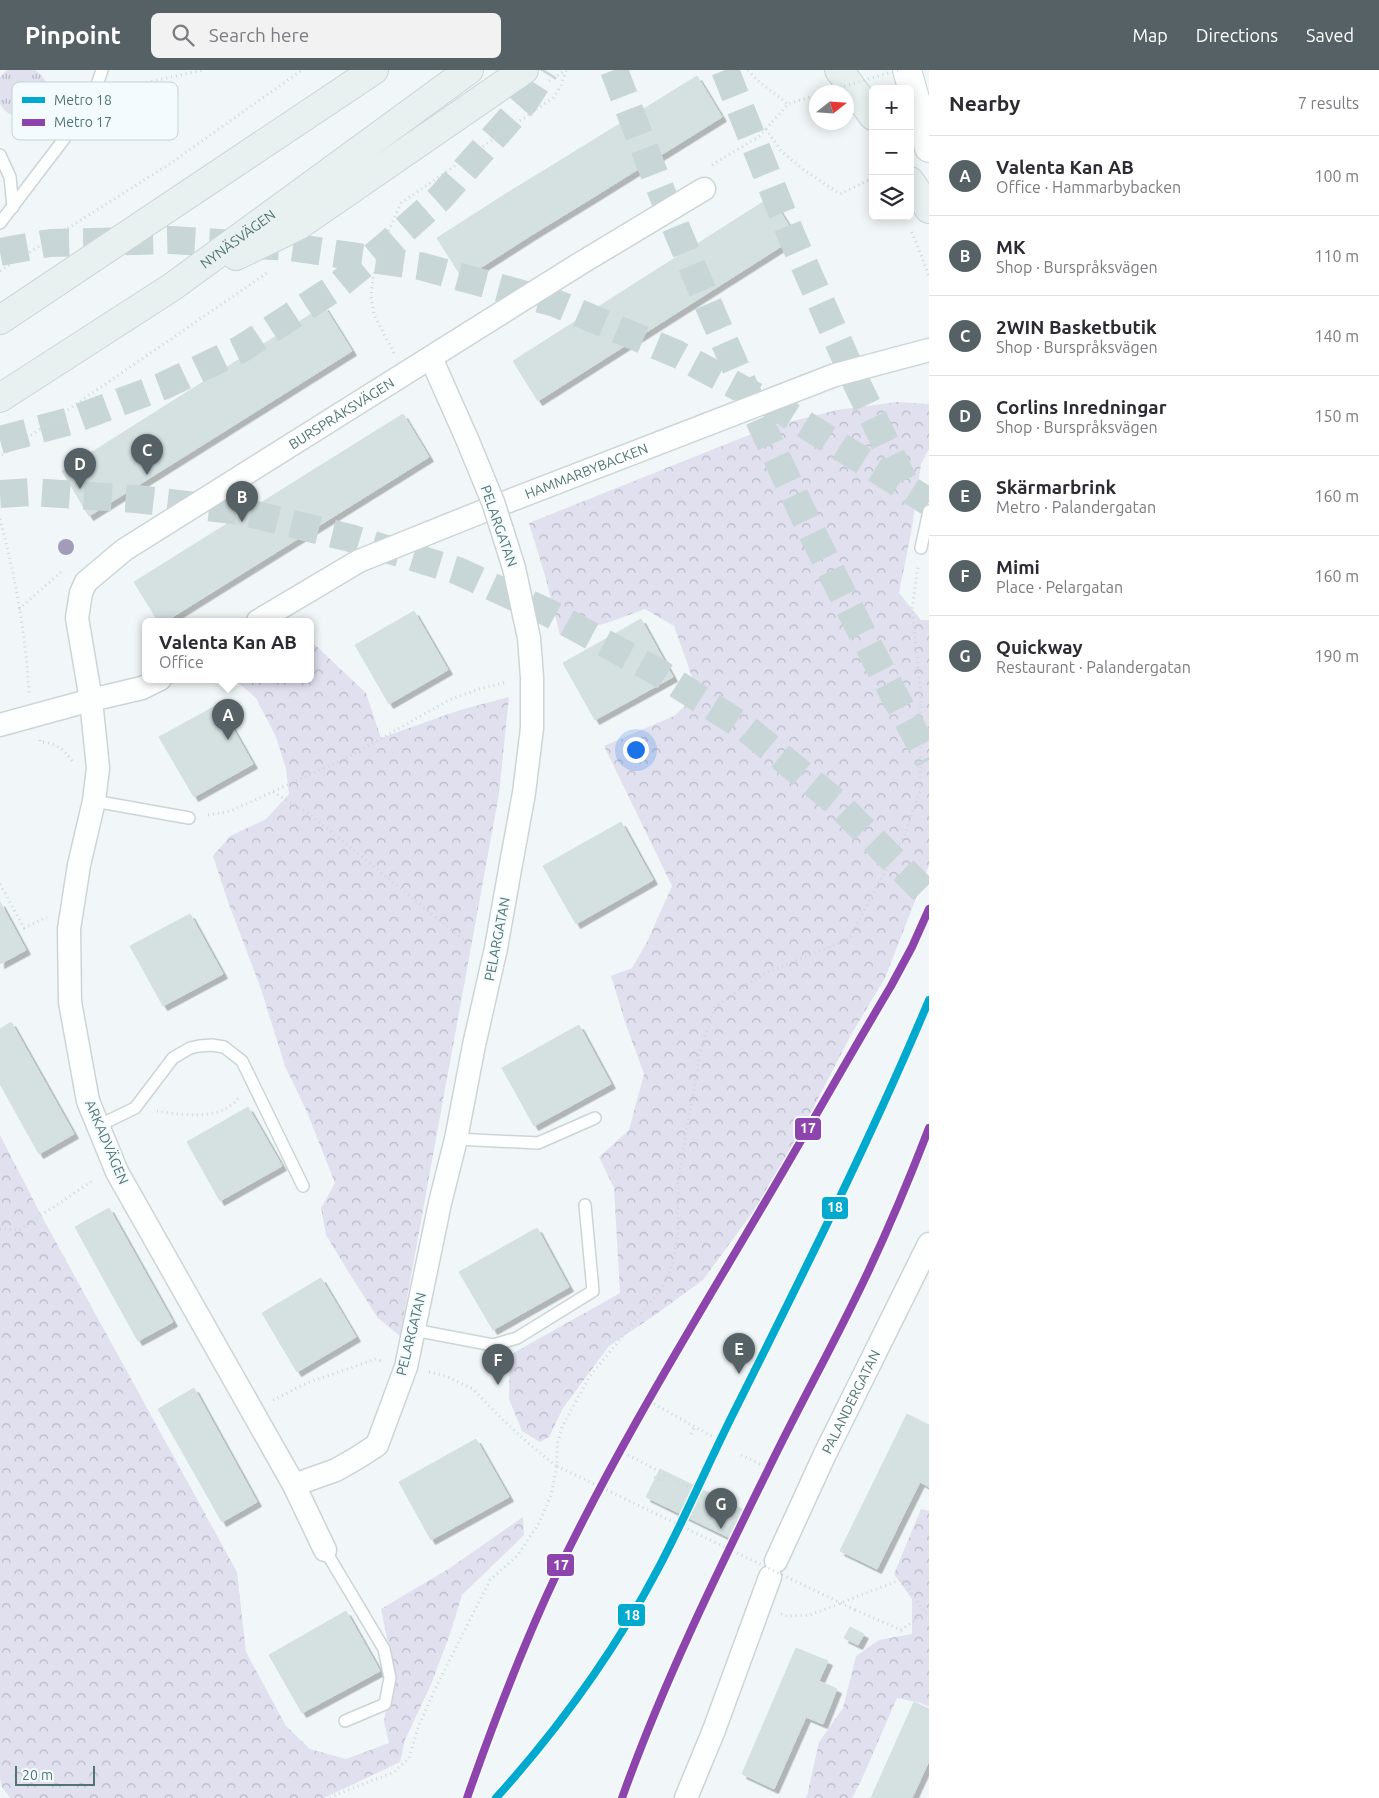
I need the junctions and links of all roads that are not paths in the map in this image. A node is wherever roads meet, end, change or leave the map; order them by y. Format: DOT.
graph roads {
  1 [pos="102,70"];
  2 [pos="374,70"];
  3 [pos="469,70"];
  4 [pos="524,70"];
  5 [pos="839,70"];
  6 [pos="906,70"];
  7 [pos="926,70"];
  8 [pos="98,82"];
  9 [pos="929,83"];
  10 [pos="869,111"];
  11 [pos="63,140"];
  12 [pos="929,148"];
  13 [pos="0,155"];
  14 [pos="704,190"];
  15 [pos="914,197"];
  16 [pos="13,207"];
  17 [pos="919,217"];
  18 [pos="0,223"];
  19 [pos="172,287"];
  20 [pos="0,320"];
  21 [pos="929,350"];
  22 [pos="431,358"];
  23 [pos="0,398"];
  24 [pos="929,511"];
  25 [pos="921,548"];
  26 [pos="263,618"];
  27 [pos="152,683"];
  28 [pos="91,700"];
  29 [pos="0,725"];
  30 [pos="94,801"];
  31 [pos="189,818"];
  32 [pos="595,1118"];
  33 [pos="98,1126"];
  34 [pos="456,1139"];
  35 [pos="303,1186"];
  36 [pos="585,1206"];
  37 [pos="929,1244"];
  38 [pos="414,1330"];
  39 [pos="300,1483"];
  40 [pos="325,1550"];
  41 [pos="345,1721"];
  42 [pos="686,1798"];
  1 -- 8 [label="lane"];
  2 -- 20 [label="highway"];
  3 -- 19 [label="highway, NYNÄSVÄGEN"];
  4 -- 19 [label="highway"];
  5 -- 10 [label="highway"];
  6 -- 12 [label="main road"];
  7 -- 9 [label="main road"];
  11 -- 16 [label="lane"];
  13 -- 16 [label="lane"];
  14 -- 22 [label="street, BURSPRÅKSVÄGEN"];
  15 -- 17 [label="highway"];
  16 -- 18 [label="lane"];
  19 -- 23 [label="highway, NYNÄSVÄGEN"];
  21 -- 26 [label="street, HAMMARBYBACKEN"];
  22 -- 28 [label="street, BURSPRÅKSVÄGEN"];
  22 -- 34 [label="street, PELARGATAN, bridge"];
  24 -- 25 [label="lane"];
  27 -- 28 [label="street"];
  28 -- 29 [label="street"];
  28 -- 30 [label="street, ARKADVÄGEN"];
  30 -- 31 [label="lane"];
  30 -- 33 [label="street, ARKADVÄGEN"];
  32 -- 34 [label="lane"];
  33 -- 35 [label="lane"];
  33 -- 39 [label="street, ARKADVÄGEN"];
  34 -- 38 [label="street, PELARGATAN"];
  36 -- 38 [label="lane"];
  37 -- 42 [label="street, PALANDERGATAN"];
  38 -- 39 [label="street, PELARGATAN"];
  39 -- 40 [label="street, ARKADVÄGEN"];
  40 -- 41 [label="lane"];
}
